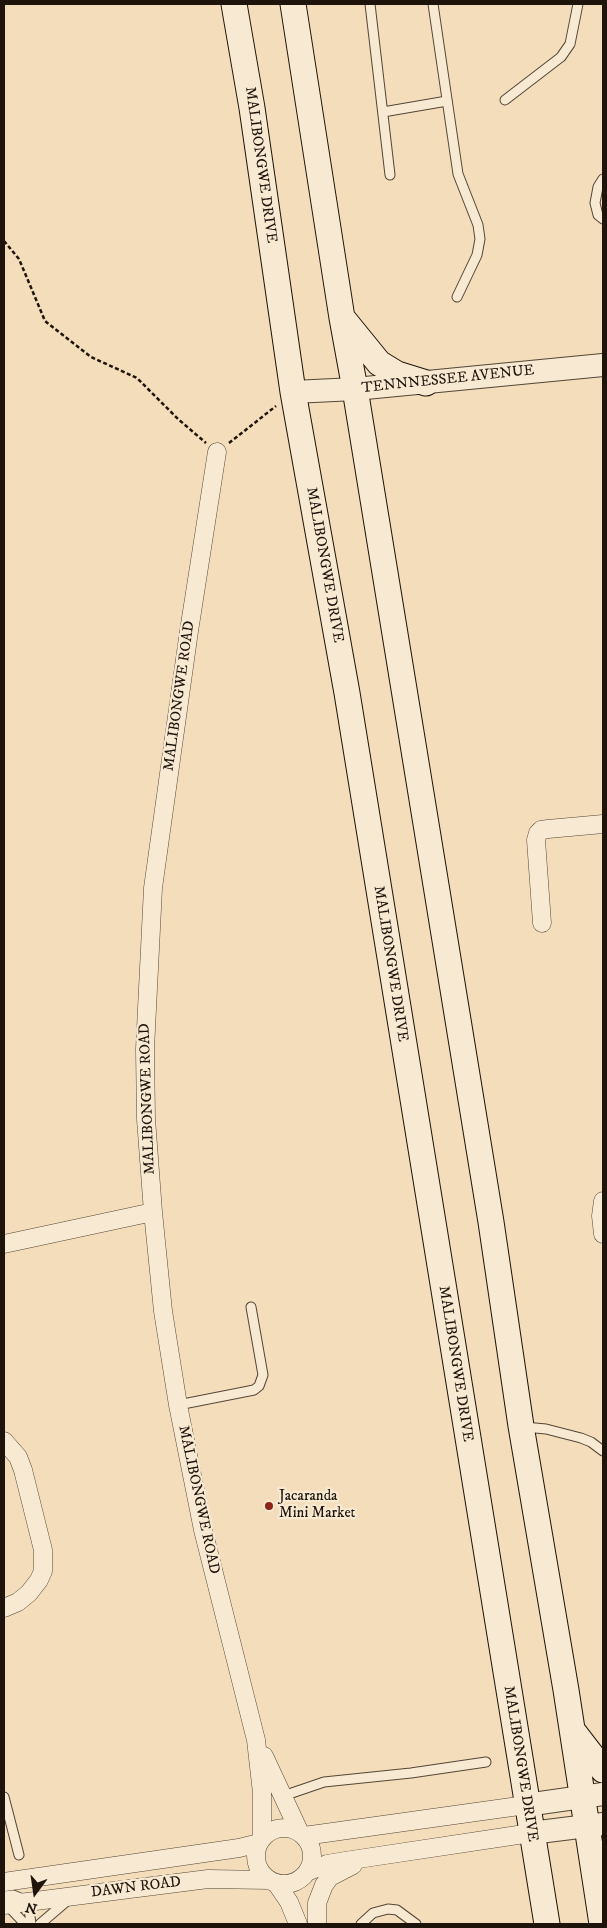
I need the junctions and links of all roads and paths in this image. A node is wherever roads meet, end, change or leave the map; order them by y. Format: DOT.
graph roads {
  1 [pos="234,4"];
  2 [pos="293,4"];
  3 [pos="370,4"];
  4 [pos="433,4"];
  5 [pos="578,4"];
  6 [pos="505,100"];
  7 [pos="447,101"];
  8 [pos="383,112"];
  9 [pos="390,175"];
  10 [pos="603,179"];
  11 [pos="603,219"];
  12 [pos="4,241"];
  13 [pos="457,297"];
  14 [pos="342,318"];
  15 [pos="603,365"];
  16 [pos="426,383"];
  17 [pos="355,389"];
  18 [pos="293,392"];
  19 [pos="217,452"];
  20 [pos="603,824"];
  21 [pos="542,923"];
  22 [pos="603,1202"];
  23 [pos="153,1212"];
  24 [pos="603,1234"];
  25 [pos="4,1244"];
  26 [pos="251,1307"];
  27 [pos="178,1406"];
  28 [pos="521,1426"];
  29 [pos="4,1441"];
  30 [pos="603,1451"];
  31 [pos="4,1608"];
  32 [pos="570,1728"];
  33 [pos="256,1740"];
  34 [pos="486,1762"];
  35 [pos="603,1770"];
  36 [pos="283,1796"];
  37 [pos="592,1796"];
  38 [pos="4,1797"];
  39 [pos="526,1805"];
  40 [pos="595,1825"];
  41 [pos="531,1833"];
  42 [pos="302,1835"];
  43 [pos="261,1840"];
  44 [pos="19,1854"];
  45 [pos="380,1856"];
  46 [pos="307,1872"];
  47 [pos="4,1882"];
  48 [pos="272,1882"];
  49 [pos="74,1895"];
  50 [pos="28,1901"];
  51 [pos="5,1902"];
  52 [pos="25,1924"];
  53 [pos="31,1924"];
  54 [pos="40,1924"];
  55 [pos="298,1924"];
  56 [pos="316,1924"];
  57 [pos="361,1924"];
  58 [pos="416,1924"];
  59 [pos="547,1924"];
  60 [pos="602,1924"];
  1 -- 18 [label="main road, MALIBONGWE DRIVE"];
  2 -- 14 [label="main road"];
  3 -- 8 [label="lane"];
  4 -- 7 [label="lane"];
  5 -- 6 [label="lane"];
  7 -- 8 [label="lane"];
  7 -- 13 [label="lane"];
  8 -- 9 [label="lane"];
  10 -- 11 [label="lane"];
  12 -- 19 [label="path"];
  14 -- 16 [label="main road"];
  14 -- 17 [label="main road"];
  15 -- 16 [label="street, TENNNESSEE AVENUE"];
  16 -- 17 [label="street, TENNNESSEE AVENUE"];
  17 -- 18 [label="street, TENNNESSEE AVENUE"];
  17 -- 28 [label="main road"];
  18 -- 19 [label="path"];
  18 -- 39 [label="main road, MALIBONGWE DRIVE"];
  19 -- 23 [label="street, MALIBONGWE ROAD"];
  20 -- 21 [label="street"];
  22 -- 24 [label="street"];
  23 -- 25 [label="street"];
  23 -- 27 [label="street, MALIBONGWE ROAD"];
  26 -- 27 [label="lane"];
  27 -- 33 [label="street, MALIBONGWE ROAD"];
  28 -- 30 [label="lane"];
  28 -- 32 [label="main road"];
  29 -- 31 [label="street"];
  32 -- 35 [label="main road"];
  32 -- 37 [label="main road"];
  33 -- 36 [label="street, MALIBONGWE ROAD"];
  33 -- 43 [label="street, MALIBONGWE ROAD"];
  34 -- 36 [label="lane"];
  36 -- 42 [label="street, MALIBONGWE ROAD"];
  37 -- 39 [label="street"];
  37 -- 40 [label="main road"];
  38 -- 44 [label="lane"];
  39 -- 41 [label="main road, MALIBONGWE DRIVE"];
  39 -- 42 [label="street"];
  40 -- 41 [label="street"];
  40 -- 60 [label="main road"];
  41 -- 45 [label="street"];
  41 -- 59 [label="main road, MALIBONGWE DRIVE"];
  42 -- 43 [label="street"];
  42 -- 46 [label="street"];
  43 -- 47 [label="street, DAWN ROAD"];
  43 -- 48 [label="street"];
  45 -- 46 [label="street"];
  45 -- 56 [label="street"];
  46 -- 48 [label="street"];
  46 -- 56 [label="street"];
  48 -- 49 [label="street, DAWN ROAD"];
  48 -- 55 [label="street"];
  49 -- 50 [label="street, DAWN ROAD"];
  49 -- 54 [label="lane"];
  50 -- 51 [label="street, DAWN ROAD"];
  50 -- 53 [label="lane"];
  51 -- 52 [label="lane"];
  57 -- 58 [label="lane"];
}
